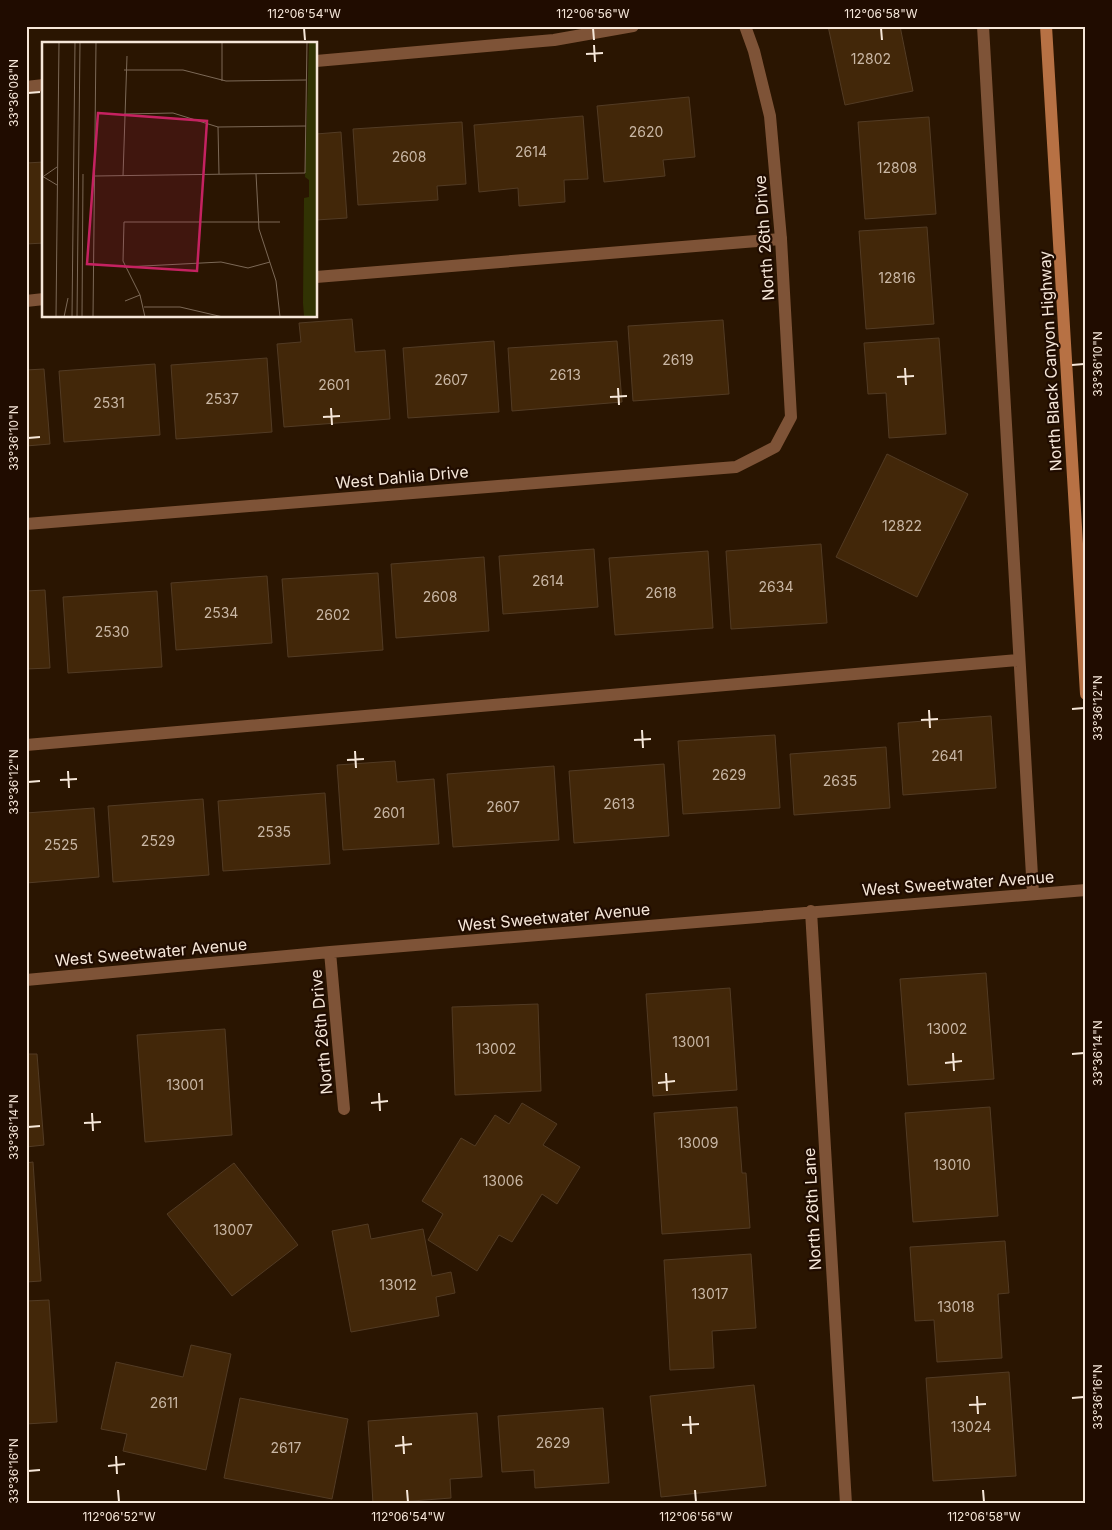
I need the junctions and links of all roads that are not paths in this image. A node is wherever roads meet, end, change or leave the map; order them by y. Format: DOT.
graph roads {
  1 [pos="633,26"];
  2 [pos="745,26"];
  3 [pos="983,26"];
  4 [pos="1046,26"];
  5 [pos="318,61"];
  6 [pos="42,85"];
  7 [pos="26,86"];
  8 [pos="781,239"];
  9 [pos="318,277"];
  10 [pos="42,299"];
  11 [pos="26,301"];
  12 [pos="775,447"];
  13 [pos="26,524"];
  14 [pos="1018,660"];
  15 [pos="1086,694"];
  16 [pos="26,744"];
  17 [pos="1086,890"];
  18 [pos="1033,893"];
  19 [pos="811,911"];
  20 [pos="330,952"];
  21 [pos="26,980"];
  22 [pos="344,1109"];
  23 [pos="846,1504"];
  1 -- 5 [label="street"];
  2 -- 8 [label="street, North 26th Drive"];
  3 -- 14 [label="street"];
  4 -- 15 [label="main road, North Black Canyon Highway"];
  6 -- 7 [label="street"];
  8 -- 9 [label="street"];
  8 -- 12 [label="street, North 26th Drive"];
  10 -- 11 [label="street"];
  12 -- 13 [label="street, West Dahlia Drive"];
  14 -- 16 [label="street"];
  14 -- 18 [label="street"];
  17 -- 18 [label="street, West Sweetwater Avenue"];
  18 -- 19 [label="street, West Sweetwater Avenue"];
  19 -- 20 [label="street, West Sweetwater Avenue"];
  19 -- 23 [label="street, North 26th Lane"];
  20 -- 21 [label="street, West Sweetwater Avenue"];
  20 -- 22 [label="street, North 26th Drive"];
}
